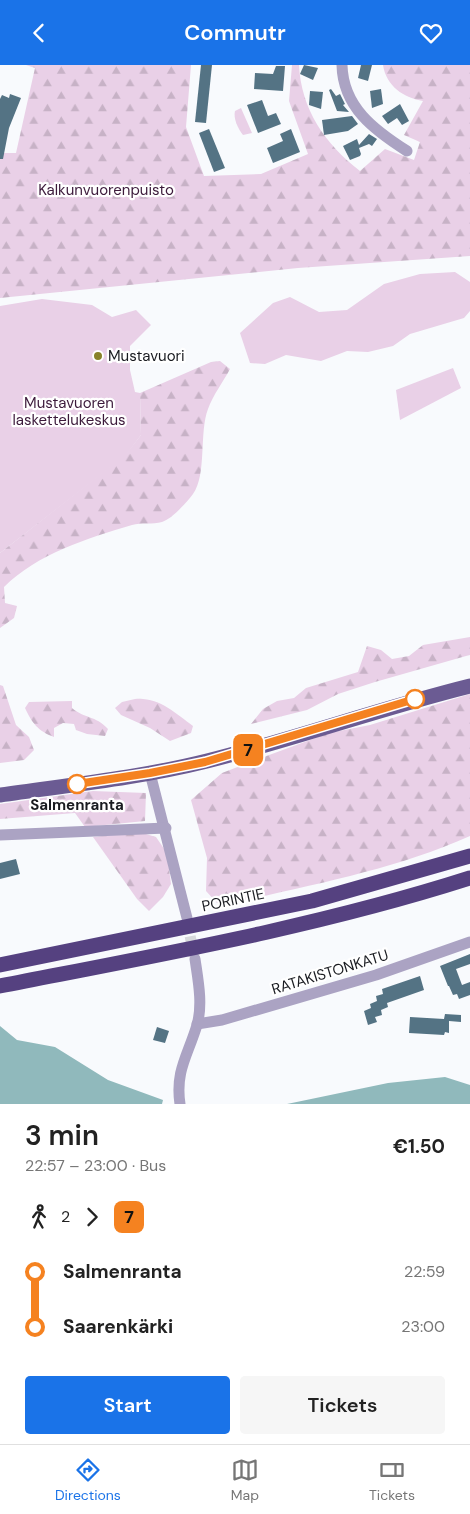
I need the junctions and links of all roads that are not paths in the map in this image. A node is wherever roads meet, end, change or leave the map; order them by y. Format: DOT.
graph roads {
  1 [pos="342,65"];
  2 [pos="407,151"];
  3 [pos="470,686"];
  4 [pos="150,773"];
  5 [pos="0,795"];
  6 [pos="166,828"];
  7 [pos="0,835"];
  8 [pos="470,856"];
  9 [pos="470,878"];
  10 [pos="187,919"];
  11 [pos="470,942"];
  12 [pos="195,959"];
  13 [pos="0,965"];
  14 [pos="0,986"];
  15 [pos="197,1024"];
  16 [pos="180,1104"];
  1 -- 2 [label="street"];
  3 -- 4 [label="main road"];
  4 -- 5 [label="main road"];
  4 -- 6 [label="street"];
  6 -- 7 [label="street"];
  6 -- 10 [label="street"];
  8 -- 13 [label="highway, PORINTIE"];
  9 -- 14 [label="highway"];
  11 -- 15 [label="street, RATAKISTONKATU"];
  12 -- 15 [label="street"];
  15 -- 16 [label="street"];
}
